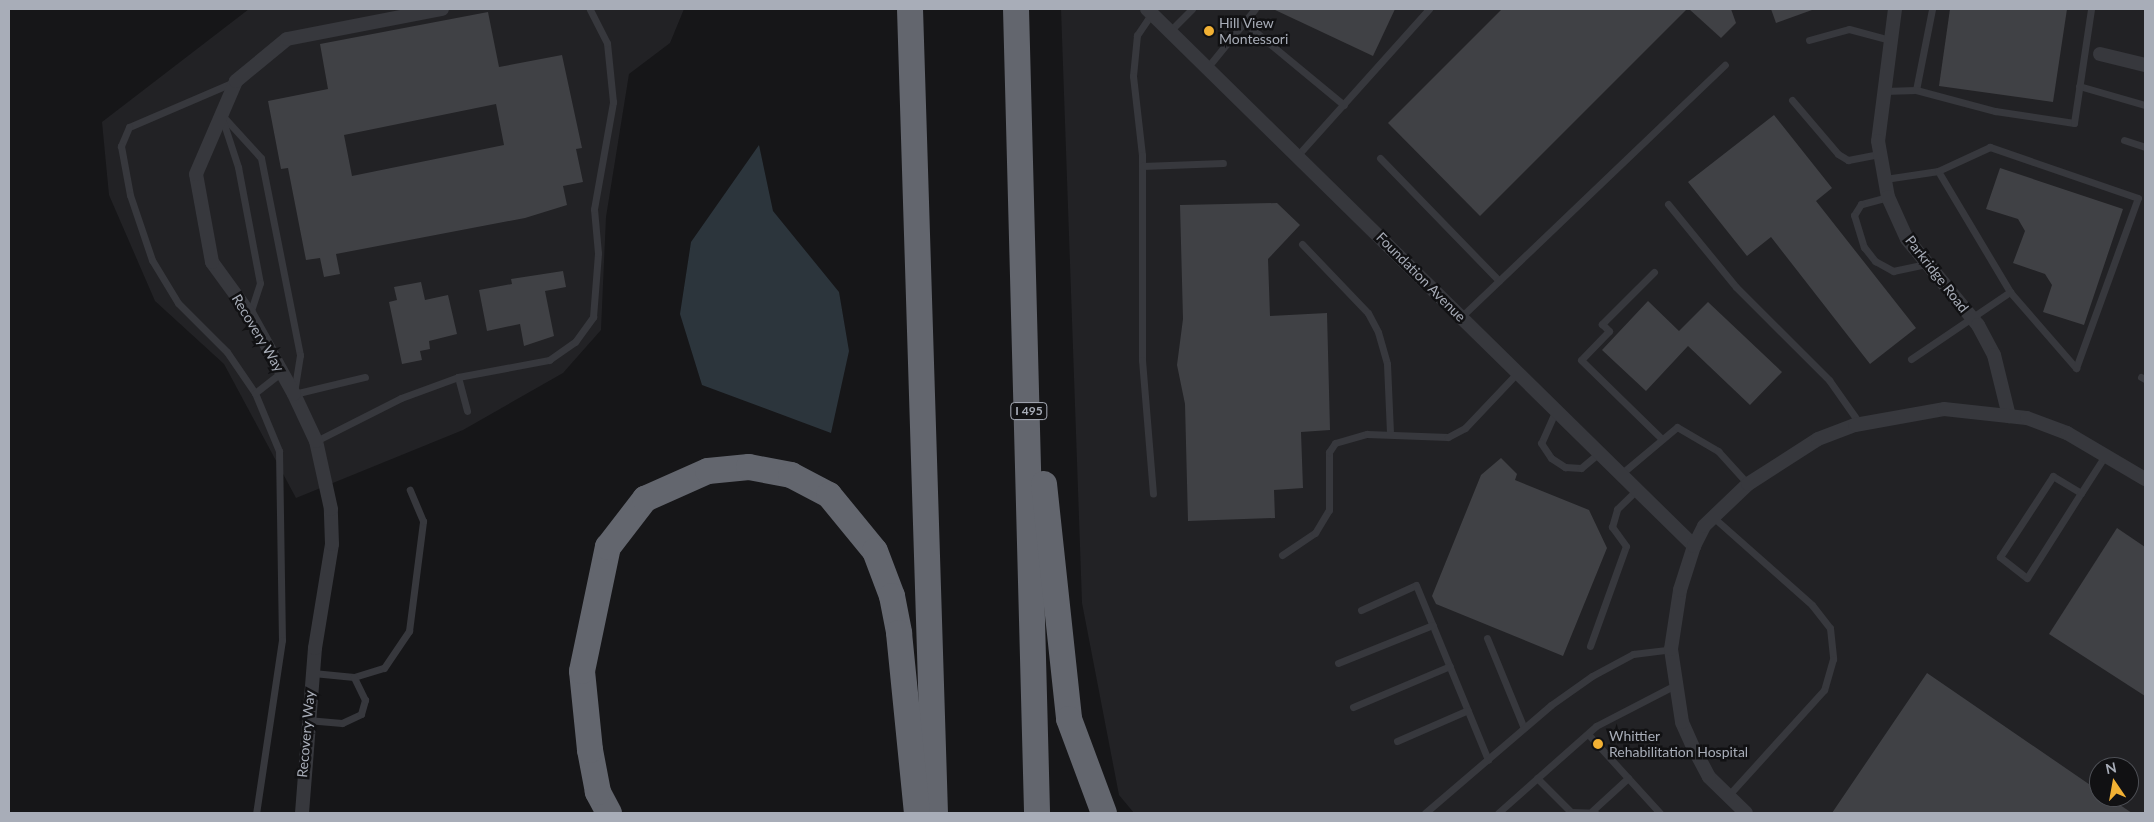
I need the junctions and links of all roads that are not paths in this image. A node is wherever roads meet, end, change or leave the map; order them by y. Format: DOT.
graph roads {
  1 [pos="442,9"];
  2 [pos="590,9"];
  3 [pos="910,9"];
  4 [pos="1016,9"];
  5 [pos="1192,9"];
  6 [pos="1255,9"];
  7 [pos="1429,9"];
  8 [pos="1895,9"];
  9 [pos="1932,9"];
  10 [pos="2090,9"];
  11 [pos="1150,11"];
  12 [pos="1246,24"];
  13 [pos="1170,31"];
  14 [pos="1810,40"];
  15 [pos="1890,40"];
  16 [pos="2084,52"];
  17 [pos="2100,54"];
  18 [pos="1724,65"];
  19 [pos="2145,65"];
  20 [pos="1207,68"];
  21 [pos="236,81"];
  22 [pos="2079,86"];
  23 [pos="1916,90"];
  24 [pos="1883,91"];
  25 [pos="1792,100"];
  26 [pos="1344,105"];
  27 [pos="2145,105"];
  28 [pos="221,114"];
  29 [pos="2124,140"];
  30 [pos="2145,147"];
  31 [pos="1880,154"];
  32 [pos="1297,156"];
  33 [pos="1380,158"];
  34 [pos="1223,163"];
  35 [pos="1142,166"];
  36 [pos="1938,171"];
  37 [pos="1885,179"];
  38 [pos="1888,197"];
  39 [pos="1668,204"];
  40 [pos="1302,244"];
  41 [pos="1927,264"];
  42 [pos="1654,272"];
  43 [pos="1499,280"];
  44 [pos="2010,292"];
  45 [pos="250,314"];
  46 [pos="1970,316"];
  47 [pos="1461,317"];
  48 [pos="1911,359"];
  49 [pos="282,372"];
  50 [pos="1517,372"];
  51 [pos="365,377"];
  52 [pos="458,377"];
  53 [pos="1030,393"];
  54 [pos="255,394"];
  55 [pos="294,394"];
  56 [pos="1556,410"];
  57 [pos="467,411"];
  58 [pos="2010,416"];
  59 [pos="1860,424"];
  60 [pos="1390,434"];
  61 [pos="1662,439"];
  62 [pos="316,441"];
  63 [pos="1599,453"];
  64 [pos="2106,454"];
  65 [pos="1621,474"];
  66 [pos="2144,476"];
  67 [pos="1748,484"];
  68 [pos="410,490"];
  69 [pos="1637,490"];
  70 [pos="2081,493"];
  71 [pos="1153,494"];
  72 [pos="1713,517"];
  73 [pos="1694,546"];
  74 [pos="1282,555"];
  75 [pos="1361,610"];
  76 [pos="1433,625"];
  77 [pos="1487,638"];
  78 [pos="1590,646"];
  79 [pos="1670,649"];
  80 [pos="1338,663"];
  81 [pos="1450,666"];
  82 [pos="312,673"];
  83 [pos="354,678"];
  84 [pos="1675,685"];
  85 [pos="1353,707"];
  86 [pos="1468,710"];
  87 [pos="307,720"];
  88 [pos="1524,728"];
  89 [pos="1588,734"];
  90 [pos="1397,741"];
  91 [pos="1488,760"];
  92 [pos="1537,778"];
  93 [pos="1628,778"];
  94 [pos="1728,796"];
  95 [pos="602,806"];
  96 [pos="1594,812"];
  97 [pos="256,813"];
  98 [pos="302,813"];
  99 [pos="916,813"];
  100 [pos="935,813"];
  101 [pos="1037,813"];
  102 [pos="1104,813"];
  103 [pos="1425,813"];
  104 [pos="1498,813"];
  105 [pos="1660,813"];
  106 [pos="1746,813"];
  1 -- 21 [label="street, Recovery Way"];
  2 -- 52 [label="lane"];
  3 -- 100 [label="highway"];
  4 -- 53 [label="highway, I 495"];
  5 -- 13 [label="lane"];
  6 -- 12 [label="lane"];
  7 -- 26 [label="lane"];
  8 -- 15 [label="street, Parkridge Road"];
  9 -- 23 [label="lane"];
  10 -- 16 [label="lane"];
  11 -- 13 [label="street, Foundation Avenue"];
  11 -- 35 [label="lane"];
  12 -- 20 [label="lane"];
  12 -- 26 [label="lane"];
  13 -- 20 [label="street, Foundation Avenue"];
  14 -- 15 [label="lane"];
  15 -- 24 [label="street, Parkridge Road"];
  16 -- 17 [label="lane"];
  16 -- 22 [label="lane"];
  17 -- 19 [label="street"];
  18 -- 43 [label="lane"];
  20 -- 32 [label="street, Foundation Avenue"];
  21 -- 28 [label="street, Recovery Way"];
  21 -- 54 [label="lane"];
  22 -- 23 [label="lane"];
  22 -- 27 [label="lane"];
  23 -- 24 [label="lane"];
  24 -- 31 [label="street, Parkridge Road"];
  25 -- 31 [label="lane"];
  26 -- 32 [label="lane"];
  28 -- 45 [label="lane"];
  28 -- 45 [label="street, Recovery Way"];
  28 -- 55 [label="lane"];
  29 -- 30 [label="lane"];
  31 -- 37 [label="street, Parkridge Road"];
  32 -- 47 [label="street, Foundation Avenue"];
  33 -- 43 [label="lane"];
  34 -- 35 [label="lane"];
  35 -- 71 [label="lane"];
  36 -- 37 [label="lane"];
  36 -- 44 [label="lane"];
  36 -- 44 [label="lane"];
  37 -- 38 [label="street, Parkridge Road"];
  38 -- 41 [label="street, Parkridge Road"];
  38 -- 41 [label="lane"];
  39 -- 59 [label="lane"];
  40 -- 60 [label="lane"];
  41 -- 46 [label="street, Parkridge Road"];
  42 -- 61 [label="lane"];
  43 -- 47 [label="lane"];
  44 -- 46 [label="lane"];
  45 -- 49 [label="street, Recovery Way"];
  46 -- 48 [label="lane"];
  46 -- 58 [label="street, Parkridge Road"];
  47 -- 50 [label="street, Foundation Avenue"];
  49 -- 54 [label="lane"];
  49 -- 55 [label="street, Recovery Way"];
  50 -- 56 [label="street, Foundation Avenue"];
  50 -- 60 [label="lane"];
  51 -- 55 [label="lane"];
  52 -- 57 [label="lane"];
  52 -- 62 [label="lane"];
  53 -- 101 [label="highway, I 495"];
  53 -- 102 [label="highway"];
  54 -- 97 [label="lane"];
  55 -- 62 [label="street, Recovery Way"];
  56 -- 63 [label="street, Foundation Avenue"];
  56 -- 63 [label="lane"];
  58 -- 59 [label="street"];
  58 -- 64 [label="street"];
  59 -- 67 [label="street"];
  60 -- 74 [label="lane"];
  61 -- 65 [label="lane"];
  61 -- 67 [label="lane"];
  62 -- 82 [label="street, Recovery Way"];
  63 -- 65 [label="street, Foundation Avenue"];
  64 -- 66 [label="street"];
  64 -- 70 [label="lane"];
  65 -- 69 [label="street, Foundation Avenue"];
  67 -- 72 [label="street"];
  68 -- 83 [label="lane"];
  69 -- 73 [label="street, Foundation Avenue"];
  69 -- 78 [label="lane"];
  70 -- 70 [label="lane"];
  72 -- 73 [label="street"];
  72 -- 94 [label="lane"];
  73 -- 79 [label="street"];
  75 -- 76 [label="lane"];
  76 -- 80 [label="lane"];
  76 -- 81 [label="lane"];
  77 -- 88 [label="lane"];
  79 -- 84 [label="street"];
  79 -- 88 [label="lane"];
  81 -- 85 [label="lane"];
  81 -- 86 [label="lane"];
  82 -- 83 [label="lane"];
  82 -- 87 [label="street, Recovery Way"];
  83 -- 87 [label="lane"];
  84 -- 89 [label="lane"];
  84 -- 94 [label="street"];
  86 -- 90 [label="lane"];
  86 -- 91 [label="lane"];
  87 -- 98 [label="street, Recovery Way"];
  88 -- 91 [label="lane"];
  89 -- 92 [label="lane"];
  89 -- 93 [label="lane"];
  91 -- 103 [label="lane"];
  92 -- 96 [label="lane"];
  92 -- 104 [label="lane"];
  93 -- 96 [label="lane"];
  93 -- 105 [label="lane"];
  94 -- 106 [label="street"];
  95 -- 99 [label="highway"];
}
